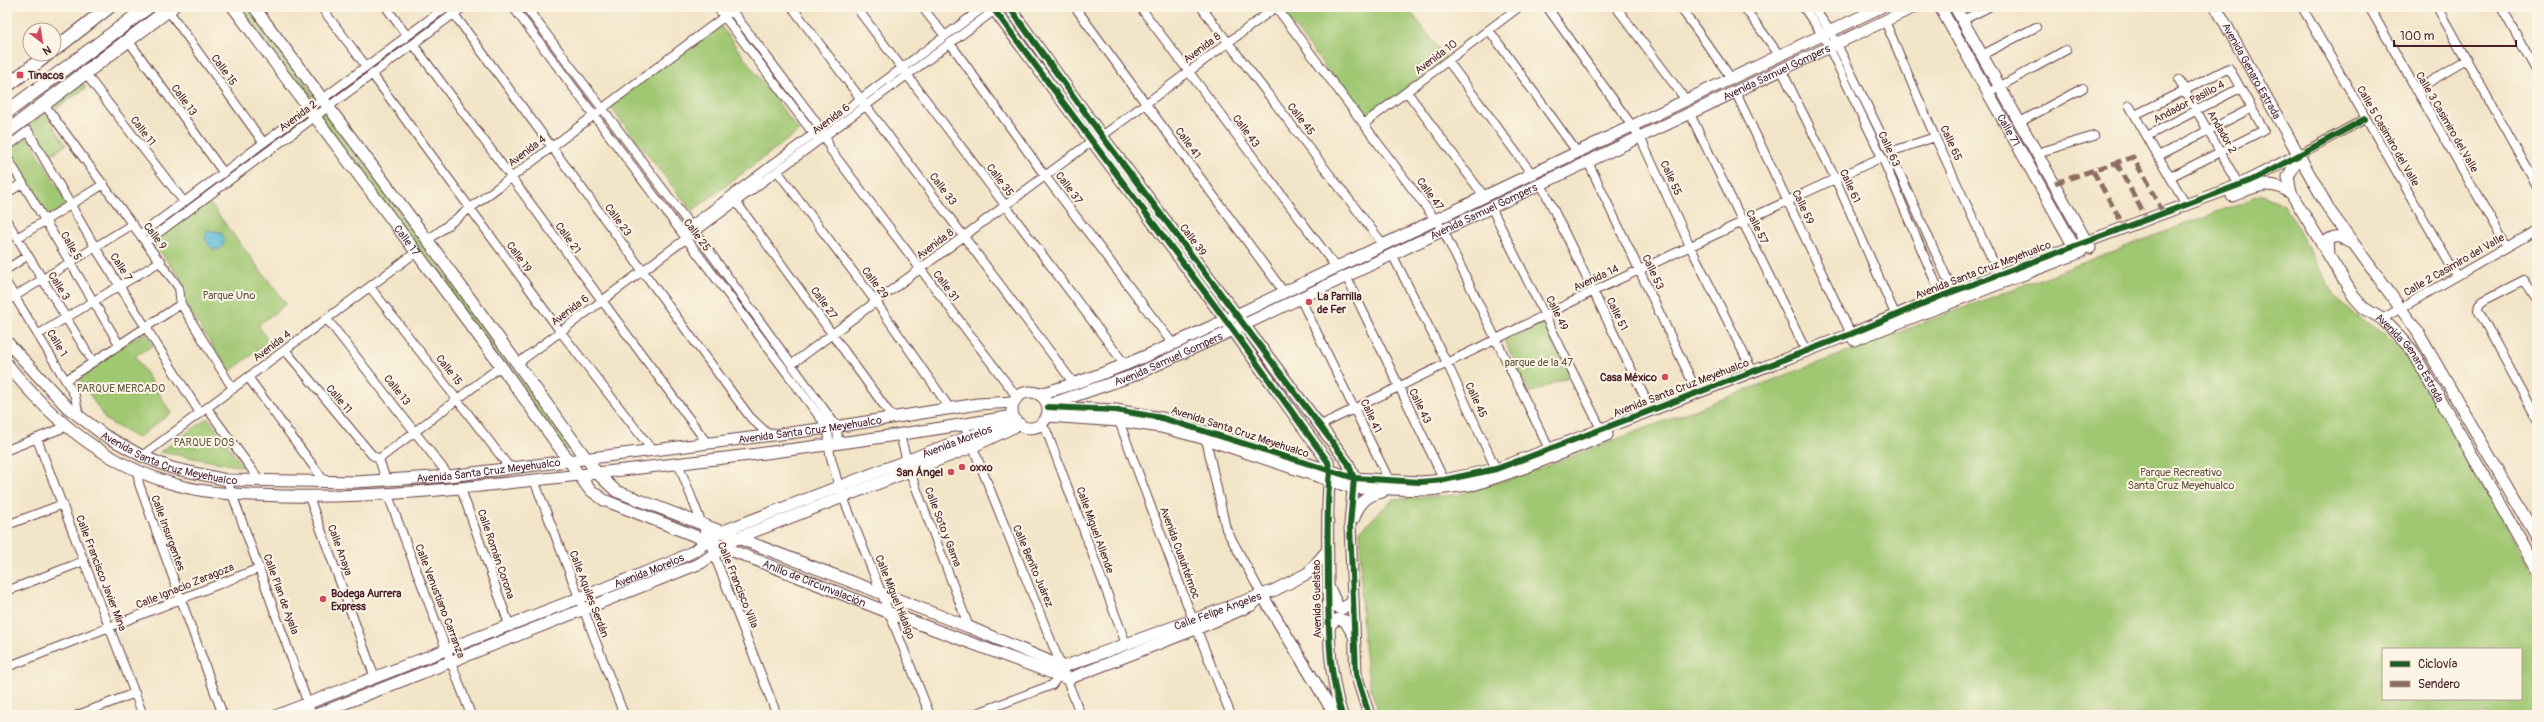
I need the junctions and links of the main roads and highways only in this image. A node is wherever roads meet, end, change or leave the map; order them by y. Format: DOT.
graph roads {
  1 [pos="109,7"];
  2 [pos="148,7"];
  3 [pos="170,9"];
  4 [pos="62,44"];
  5 [pos="38,62"];
  6 [pos="7,86"];
  7 [pos="7,112"];
  8 [pos="7,132"];
  1 -- 4 [label="main road"];
  2 -- 7 [label="main road"];
  3 -- 8 [label="main road"];
  5 -- 6 [label="main road"];
}
